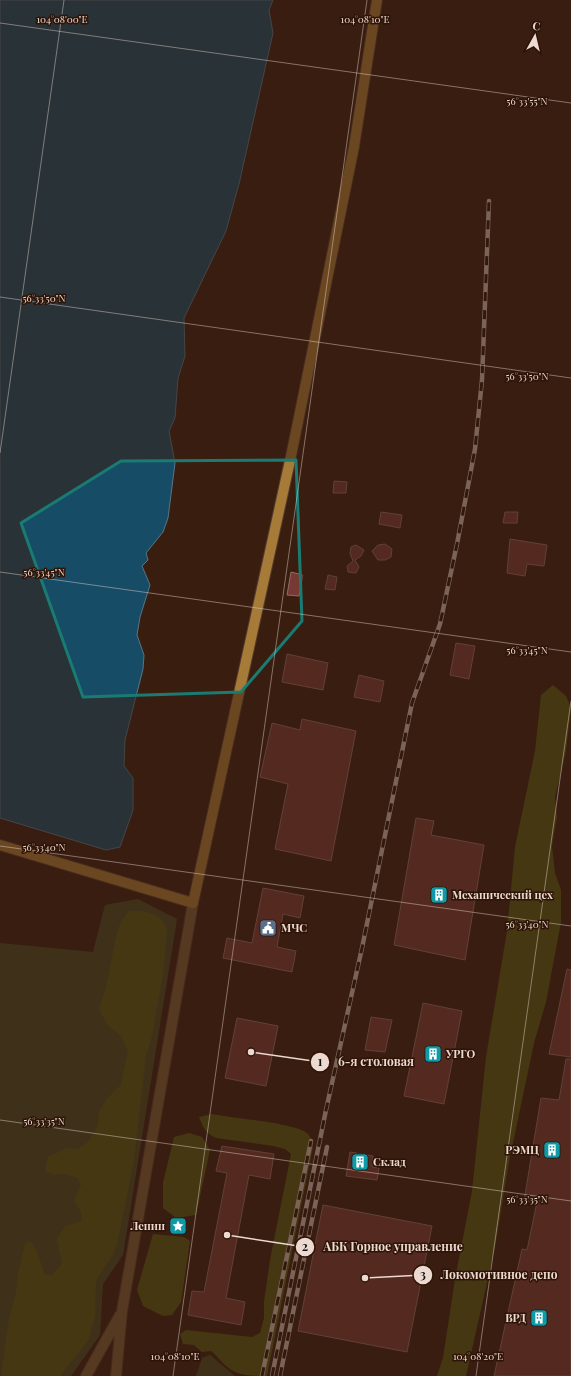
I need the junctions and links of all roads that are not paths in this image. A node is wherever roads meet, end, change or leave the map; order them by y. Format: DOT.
graph roads {
  1 [pos="377,0"];
  2 [pos="0,845"];
  3 [pos="193,903"];
  4 [pos="122,1311"];
  5 [pos="86,1376"];
  6 [pos="116,1376"];
  1 -- 3 [label="street"];
  2 -- 3 [label="street"];
  3 -- 4 [label="street"];
  4 -- 5 [label="street"];
  4 -- 6 [label="street"];
}
